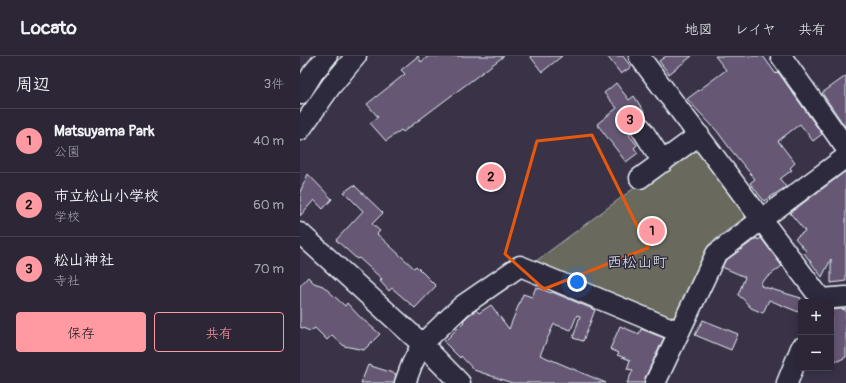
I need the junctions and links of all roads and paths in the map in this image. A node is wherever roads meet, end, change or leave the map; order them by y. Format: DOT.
graph roads {
  1 [pos="327,56"];
  2 [pos="356,56"];
  3 [pos="639,56"];
  4 [pos="782,56"];
  5 [pos="300,94"];
  6 [pos="641,128"];
  7 [pos="300,130"];
  8 [pos="699,136"];
  9 [pos="846,148"];
  10 [pos="846,156"];
  11 [pos="663,162"];
  12 [pos="640,178"];
  13 [pos="762,219"];
  14 [pos="300,233"];
  15 [pos="846,297"];
  16 [pos="819,299"];
  17 [pos="829,299"];
  18 [pos="679,332"];
  19 [pos="422,344"];
  20 [pos="798,356"];
  21 [pos="405,383"];
  22 [pos="460,383"];
  23 [pos="655,383"];
  24 [pos="787,383"];
  1 -- 5 [label="street"];
  2 -- 7 [label="street"];
  3 -- 8 [label="street"];
  4 -- 9 [label="street"];
  6 -- 11 [label="street"];
  8 -- 11 [label="street"];
  8 -- 13 [label="street"];
  10 -- 13 [label="street"];
  11 -- 12 [label="street"];
  13 -- 16 [label="street"];
  13 -- 18 [label="street"];
  14 -- 19 [label="street"];
  15 -- 17 [label="street"];
  18 -- 19 [label="street"];
  18 -- 23 [label="street"];
  19 -- 21 [label="street"];
  19 -- 22 [label="street"];
  20 -- 24 [label="street"];
}
